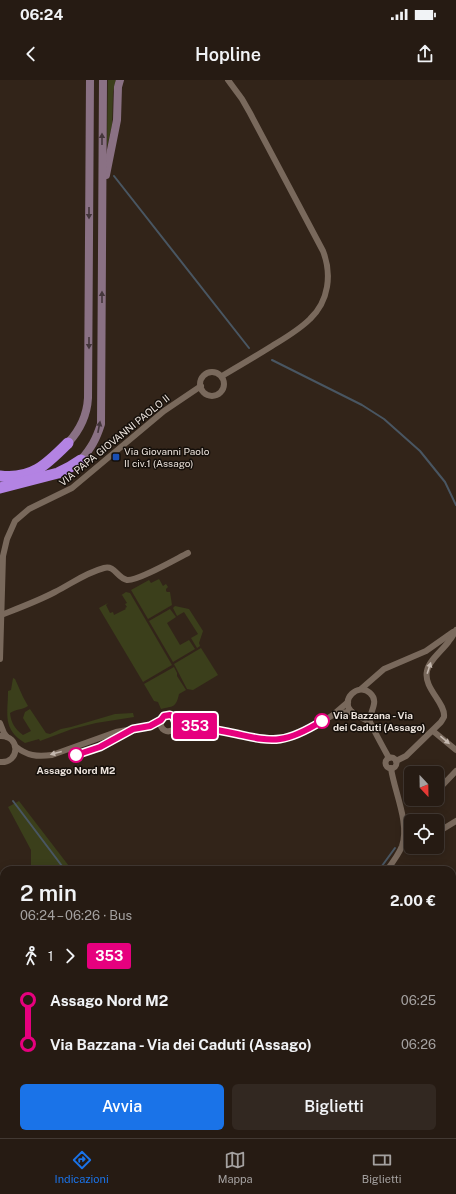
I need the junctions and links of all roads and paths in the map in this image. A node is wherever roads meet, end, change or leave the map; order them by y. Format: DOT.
graph roads {
  1 [pos="84,80"];
  2 [pos="90,80"];
  3 [pos="103,80"];
  4 [pos="120,80"];
  5 [pos="228,80"];
  6 [pos="90,105"];
  7 [pos="102,191"];
  8 [pos="222,376"];
  9 [pos="200,386"];
  10 [pos="68,443"];
  11 [pos="81,460"];
  12 [pos="0,476"];
  13 [pos="0,488"];
  14 [pos="188,553"];
  15 [pos="1,614"];
  16 [pos="456,630"];
  17 [pos="0,659"];
  18 [pos="374,678"];
  19 [pos="361,689"];
  20 [pos="371,694"];
  21 [pos="348,702"];
  22 [pos="372,710"];
  23 [pos="352,712"];
  24 [pos="333,715"];
  25 [pos="359,716"];
  26 [pos="161,720"];
  27 [pos="370,722"];
  28 [pos="0,723"];
  29 [pos="176,723"];
  30 [pos="433,731"];
  31 [pos="0,736"];
  32 [pos="7,737"];
  33 [pos="15,746"];
  34 [pos="456,750"];
  35 [pos="389,758"];
  36 [pos="0,762"];
  37 [pos="396,762"];
  38 [pos="391,768"];
  39 [pos="456,772"];
  40 [pos="444,783"];
  41 [pos="456,821"];
  42 [pos="404,827"];
  43 [pos="444,828"];
  44 [pos="404,834"];
  45 [pos="390,866"];
  1 -- 6 [label="main road"];
  2 -- 6 [label="main road"];
  7 -- 3 [label="main road, one-way"];
  4 -- 7 [label="main road"];
  5 -- 8 [label="street"];
  6 -- 10 [label="main road, one-way"];
  11 -- 7 [label="main road, one-way"];
  8 -- 9 [label="street"];
  8 -- 9 [label="street"];
  9 -- 15 [label="street, VIA PAPA GIOVANNI PAOLO II"];
  10 -- 12 [label="highway"];
  11 -- 13 [label="highway"];
  14 -- 15 [label="street"];
  15 -- 17 [label="street, VIA PAPA GIOVANNI PAOLO II"];
  16 -- 18 [label="street"];
  30 -- 16 [label="street, one-way"];
  18 -- 19 [label="street"];
  18 -- 20 [label="street"];
  19 -- 20 [label="street"];
  19 -- 21 [label="street"];
  20 -- 22 [label="street"];
  21 -- 23 [label="street"];
  21 -- 24 [label="street"];
  22 -- 25 [label="street"];
  22 -- 27 [label="street"];
  23 -- 24 [label="street"];
  23 -- 25 [label="street"];
  24 -- 29 [label="street"];
  25 -- 27 [label="street"];
  26 -- 29 [label="street"];
  26 -- 29 [label="street"];
  26 -- 33 [label="street, one-way"];
  27 -- 35 [label="street"];
  28 -- 32 [label="street"];
  30 -- 34 [label="street, one-way"];
  30 -- 37 [label="street"];
  31 -- 32 [label="street"];
  32 -- 33 [label="street"];
  33 -- 36 [label="street"];
  35 -- 37 [label="street"];
  35 -- 38 [label="street"];
  37 -- 38 [label="street"];
  38 -- 42 [label="street"];
  39 -- 40 [label="street"];
  41 -- 43 [label="street"];
  44 -- 45 [label="street"];
}
